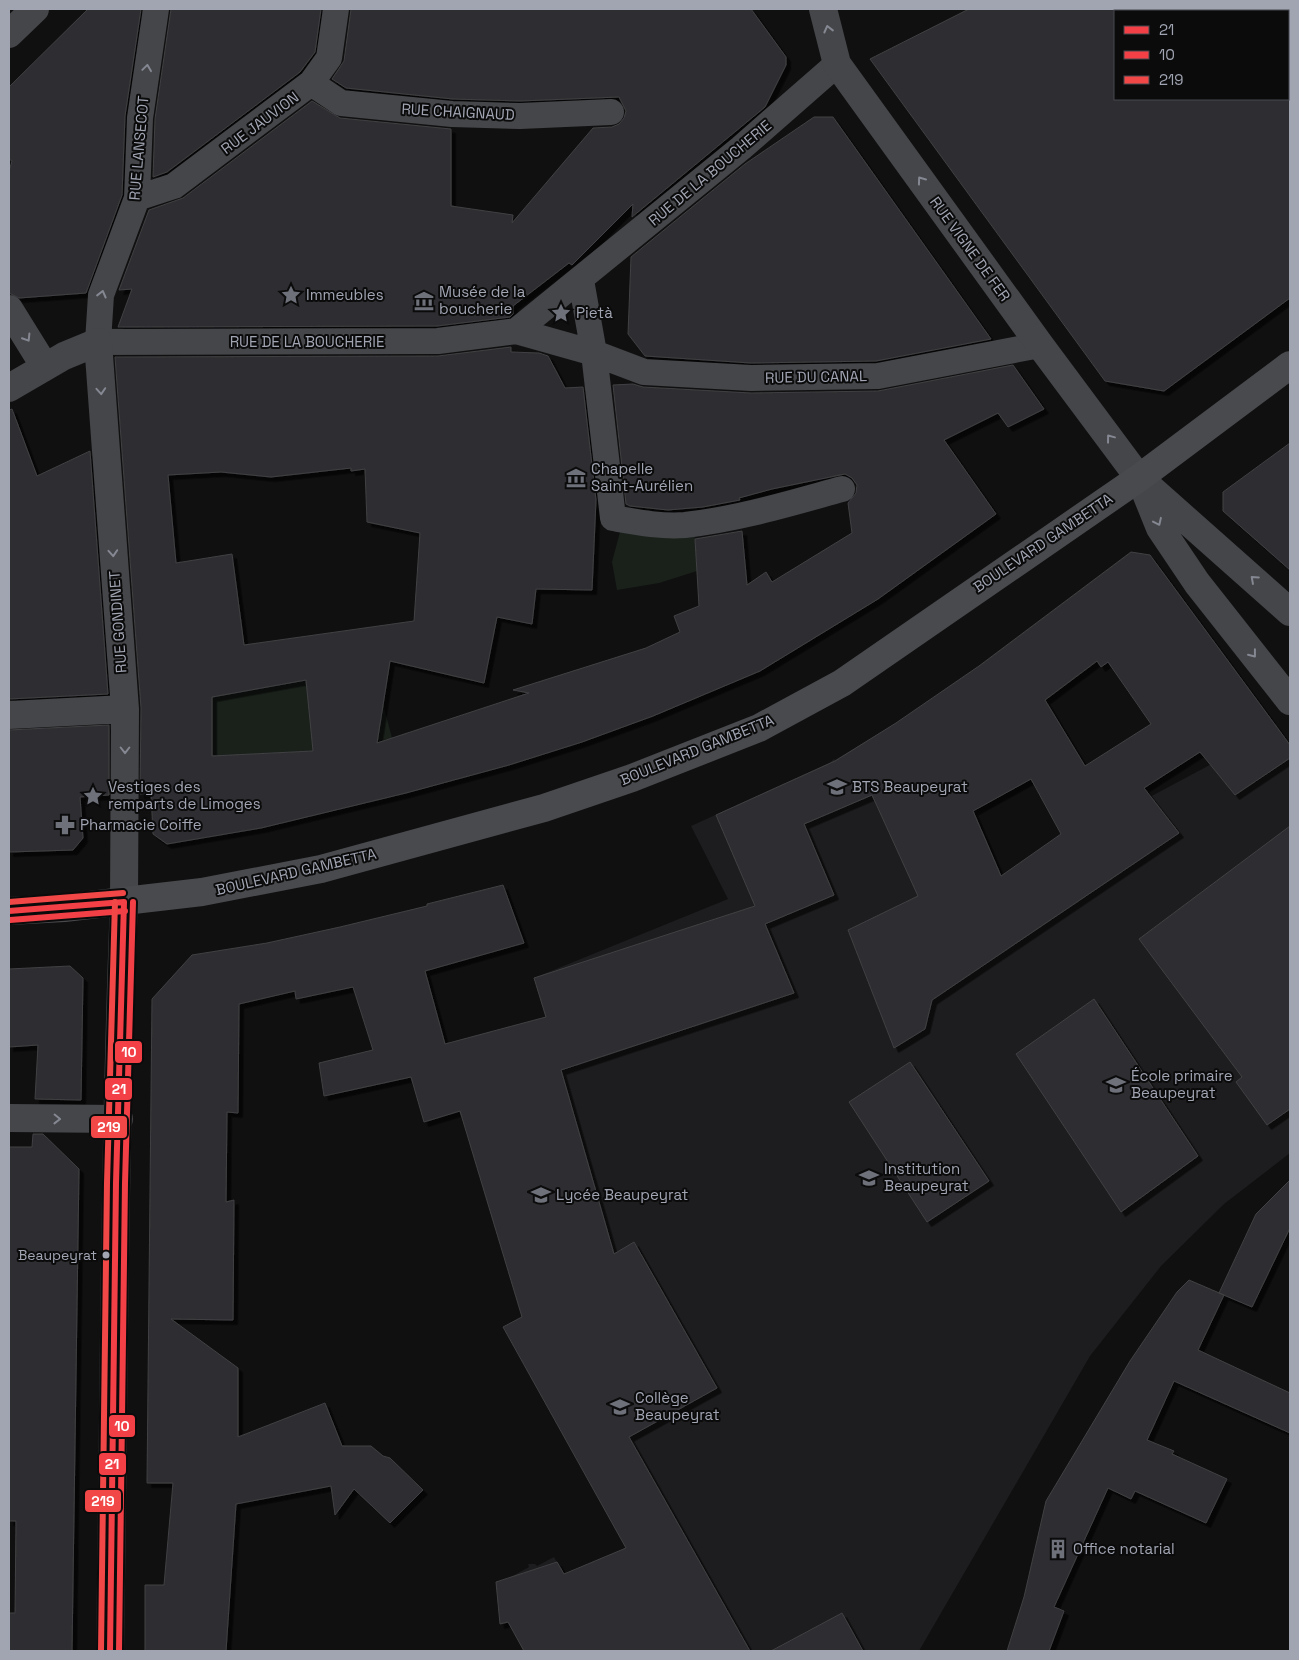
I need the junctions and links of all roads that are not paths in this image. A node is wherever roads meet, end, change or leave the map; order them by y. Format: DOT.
graph roads {
  1 [pos="35,9"];
  2 [pos="156,9"];
  3 [pos="336,9"];
  4 [pos="823,9"];
  5 [pos="9,34"];
  6 [pos="837,64"];
  7 [pos="312,83"];
  8 [pos="611,112"];
  9 [pos="137,198"];
  10 [pos="581,280"];
  11 [pos="9,309"];
  12 [pos="516,331"];
  13 [pos="98,342"];
  14 [pos="1040,345"];
  15 [pos="594,353"];
  16 [pos="1290,365"];
  17 [pos="45,367"];
  18 [pos="9,388"];
  19 [pos="1139,478"];
  20 [pos="842,489"];
  21 [pos="1290,612"];
  22 [pos="1290,701"];
  23 [pos="125,709"];
  24 [pos="9,715"];
  25 [pos="124,902"];
  26 [pos="9,911"];
  27 [pos="9,1118"];
  28 [pos="119,1119"];
  29 [pos="110,1651"];
  1 -- 5 [label="street"];
  9 -- 2 [label="street, RUE LANSECOT, one-way"];
  3 -- 7 [label="street, RUE JAUVION"];
  6 -- 4 [label="street, RUE VIGNE DE FER, one-way"];
  6 -- 10 [label="street, RUE DE LA BOUCHERIE"];
  14 -- 6 [label="street, RUE VIGNE DE FER, one-way"];
  7 -- 8 [label="street, RUE CHAIGNAUD"];
  7 -- 9 [label="street, RUE JAUVION"];
  13 -- 9 [label="street, RUE LANSECOT, one-way"];
  10 -- 12 [label="street, RUE DE LA BOUCHERIE"];
  10 -- 15 [label="street"];
  11 -- 17 [label="street, one-way"];
  12 -- 13 [label="street, RUE DE LA BOUCHERIE"];
  12 -- 15 [label="street, RUE DU CANAL"];
  13 -- 17 [label="street"];
  13 -- 23 [label="street, RUE GONDINET, one-way"];
  14 -- 15 [label="street, RUE DU CANAL"];
  19 -- 14 [label="street, RUE VIGNE DE FER, one-way"];
  15 -- 20 [label="street"];
  16 -- 19 [label="main road, BOULEVARD GAMBETTA"];
  17 -- 18 [label="street"];
  21 -- 19 [label="street, one-way"];
  19 -- 22 [label="street, one-way"];
  19 -- 25 [label="main road, BOULEVARD GAMBETTA"];
  23 -- 24 [label="street"];
  23 -- 25 [label="street, RUE GONDINET, one-way"];
  25 -- 26 [label="main road, BOULEVARD GAMBETTA"];
  25 -- 28 [label="street, RUE GONDINET"];
  27 -- 28 [label="street, one-way"];
  28 -- 29 [label="street, RUE GONDINET"];
}
